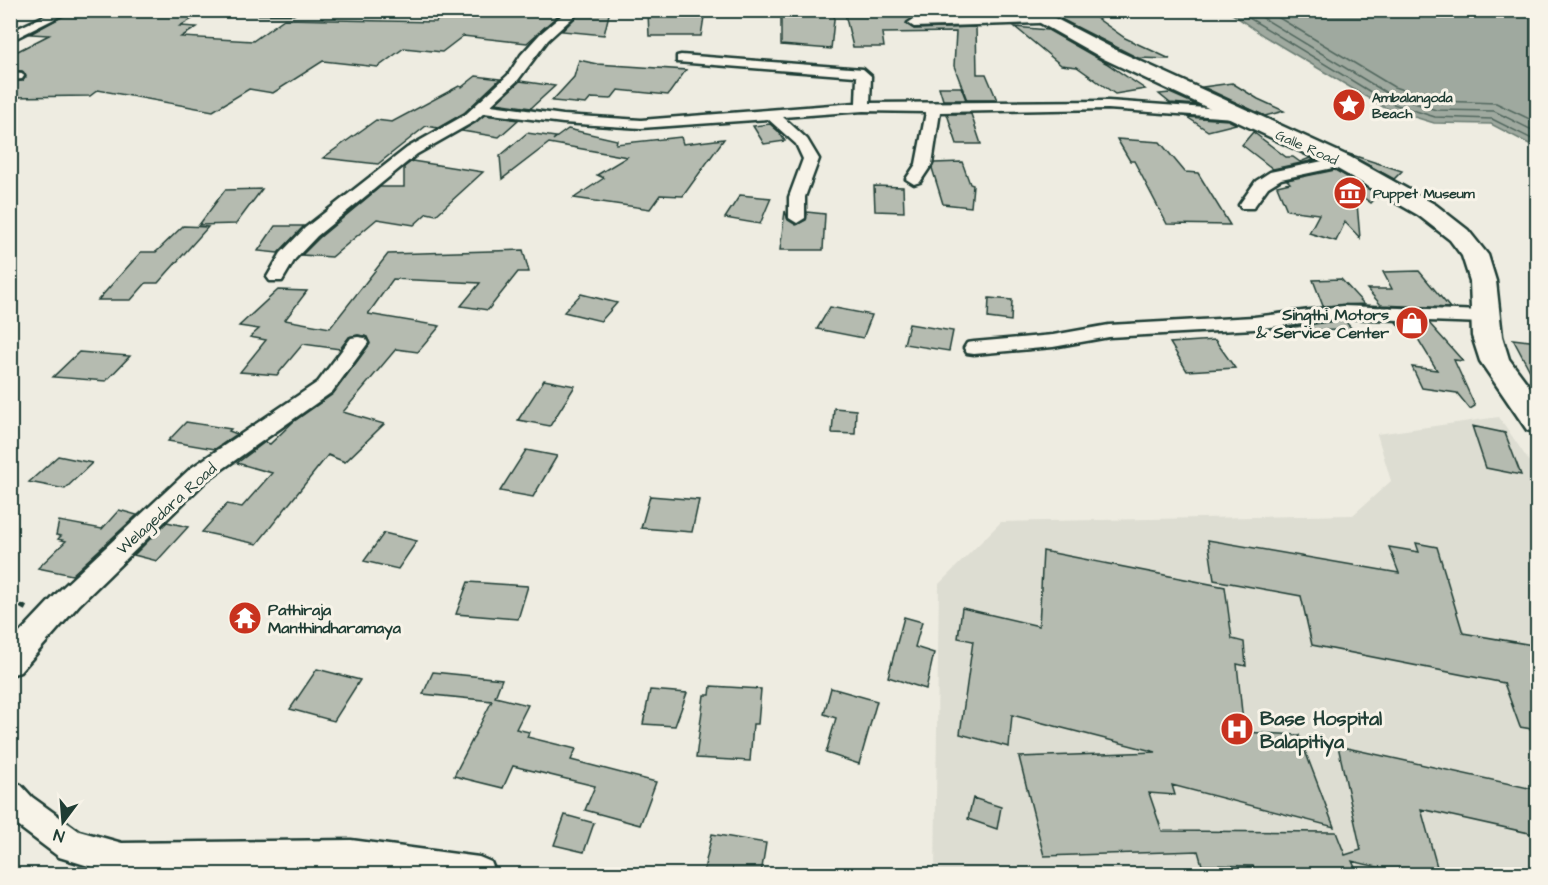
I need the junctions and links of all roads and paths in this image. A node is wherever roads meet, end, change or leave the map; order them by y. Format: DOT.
graph roads {
  1 [pos="67,10"];
  2 [pos="246,10"];
  3 [pos="293,10"];
  4 [pos="576,10"];
  5 [pos="1032,15"];
  6 [pos="968,16"];
  7 [pos="914,23"];
  8 [pos="10,38"];
  9 [pos="681,59"];
  10 [pos="863,107"];
  11 [pos="481,108"];
  12 [pos="934,108"];
  13 [pos="770,113"];
  14 [pos="1234,114"];
  15 [pos="1342,162"];
  16 [pos="914,178"];
  17 [pos="1247,206"];
  18 [pos="796,218"];
  19 [pos="276,277"];
  20 [pos="1484,317"];
  21 [pos="358,344"];
  22 [pos="974,348"];
  23 [pos="1538,422"];
  24 [pos="10,663"];
  25 [pos="10,796"];
  26 [pos="479,874"];
  1 -- 8 [label="street"];
  2 -- 3 [label="street"];
  4 -- 11 [label="street"];
  5 -- 6 [label="street"];
  5 -- 14 [label="highway, Galle Road"];
  6 -- 7 [label="street"];
  9 -- 10 [label="street"];
  10 -- 12 [label="street"];
  10 -- 13 [label="street"];
  11 -- 13 [label="street"];
  11 -- 19 [label="street"];
  12 -- 14 [label="street"];
  12 -- 16 [label="street"];
  13 -- 18 [label="street"];
  14 -- 15 [label="highway, Galle Road"];
  15 -- 17 [label="street"];
  15 -- 20 [label="highway, Galle Road"];
  20 -- 22 [label="street"];
  20 -- 23 [label="highway, Galle Road"];
  21 -- 24 [label="street, Welagedara Road"];
  25 -- 26 [label="street"];
}
